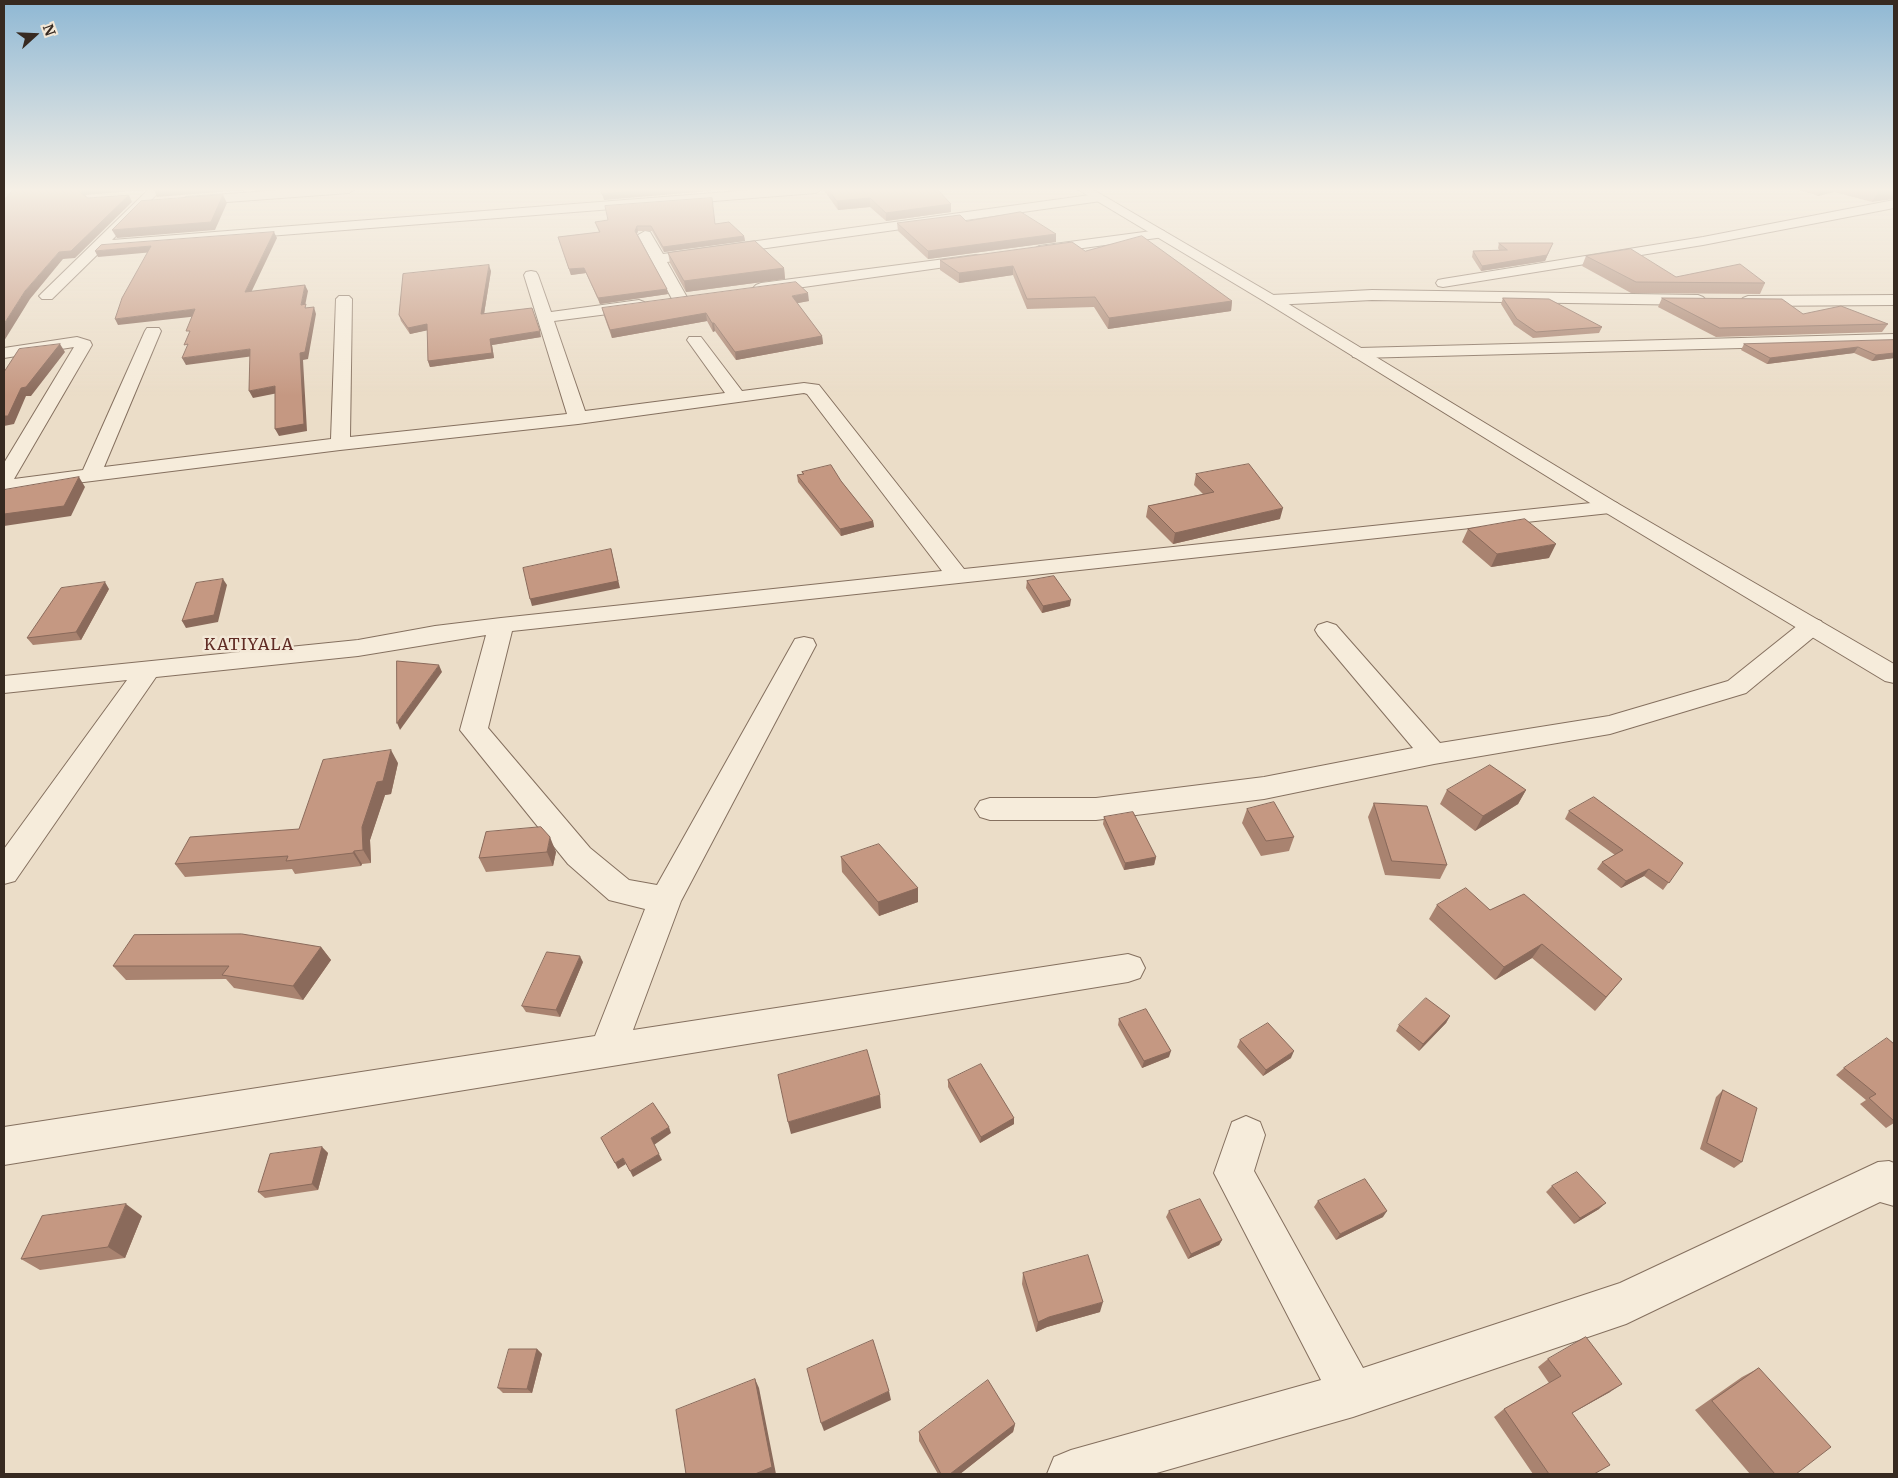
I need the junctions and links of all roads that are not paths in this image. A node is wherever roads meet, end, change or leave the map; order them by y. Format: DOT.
graph roads {
  1 [pos="85,258"];
  2 [pos="665,258"];
  3 [pos="978,258"];
  4 [pos="1200,258"];
  5 [pos="1599,258"];
  6 [pos="658,259"];
  7 [pos="531,275"];
  8 [pos="748,290"];
  9 [pos="1372,295"];
  10 [pos="47,296"];
  11 [pos="699,297"];
  12 [pos="344,300"];
  13 [pos="680,300"];
  14 [pos="1272,300"];
  15 [pos="1716,300"];
  16 [pos="1894,300"];
  17 [pos="1736,301"];
  18 [pos="544,318"];
  19 [pos="153,331"];
  20 [pos="1894,339"];
  21 [pos="695,340"];
  22 [pos="4,352"];
  23 [pos="1359,354"];
  24 [pos="737,397"];
  25 [pos="578,418"];
  26 [pos="340,444"];
  27 [pos="91,475"];
  28 [pos="4,478"];
  29 [pos="4,486"];
  30 [pos="1610,507"];
  31 [pos="958,576"];
  32 [pos="502,625"];
  33 [pos="1812,626"];
  34 [pos="1328,630"];
  35 [pos="804,645"];
  36 [pos="148,669"];
  37 [pos="1894,675"];
  38 [pos="4,684"];
  39 [pos="1434,754"];
  40 [pos="990,809"];
  41 [pos="4,872"];
  42 [pos="665,900"];
  43 [pos="1128,968"];
  44 [pos="607,1051"];
  45 [pos="1246,1135"];
  46 [pos="4,1146"];
  47 [pos="1894,1186"];
  48 [pos="1353,1394"];
  49 [pos="1071,1474"];
  1 -- 10 [label="street"];
  2 -- 6 [label="street"];
  3 -- 8 [label="street"];
  4 -- 14 [label="street"];
  5 -- 9 [label="street"];
  6 -- 13 [label="street"];
  7 -- 18 [label="street"];
  9 -- 14 [label="street"];
  9 -- 15 [label="street"];
  11 -- 13 [label="street"];
  12 -- 26 [label="street"];
  13 -- 18 [label="street"];
  14 -- 23 [label="street"];
  16 -- 17 [label="street"];
  18 -- 25 [label="street"];
  19 -- 27 [label="street"];
  20 -- 23 [label="street"];
  21 -- 24 [label="street"];
  22 -- 28 [label="street"];
  23 -- 30 [label="street"];
  24 -- 25 [label="street"];
  24 -- 31 [label="street"];
  25 -- 26 [label="street"];
  26 -- 27 [label="street"];
  27 -- 29 [label="street"];
  30 -- 31 [label="street"];
  30 -- 33 [label="street"];
  31 -- 32 [label="street"];
  32 -- 36 [label="street"];
  32 -- 42 [label="street"];
  33 -- 37 [label="street"];
  33 -- 39 [label="street"];
  34 -- 39 [label="street"];
  35 -- 42 [label="street"];
  36 -- 38 [label="street"];
  36 -- 41 [label="street"];
  39 -- 40 [label="street"];
  42 -- 44 [label="street"];
  43 -- 44 [label="street"];
  44 -- 46 [label="street"];
  45 -- 48 [label="street"];
  47 -- 48 [label="street"];
  48 -- 49 [label="street"];
}
